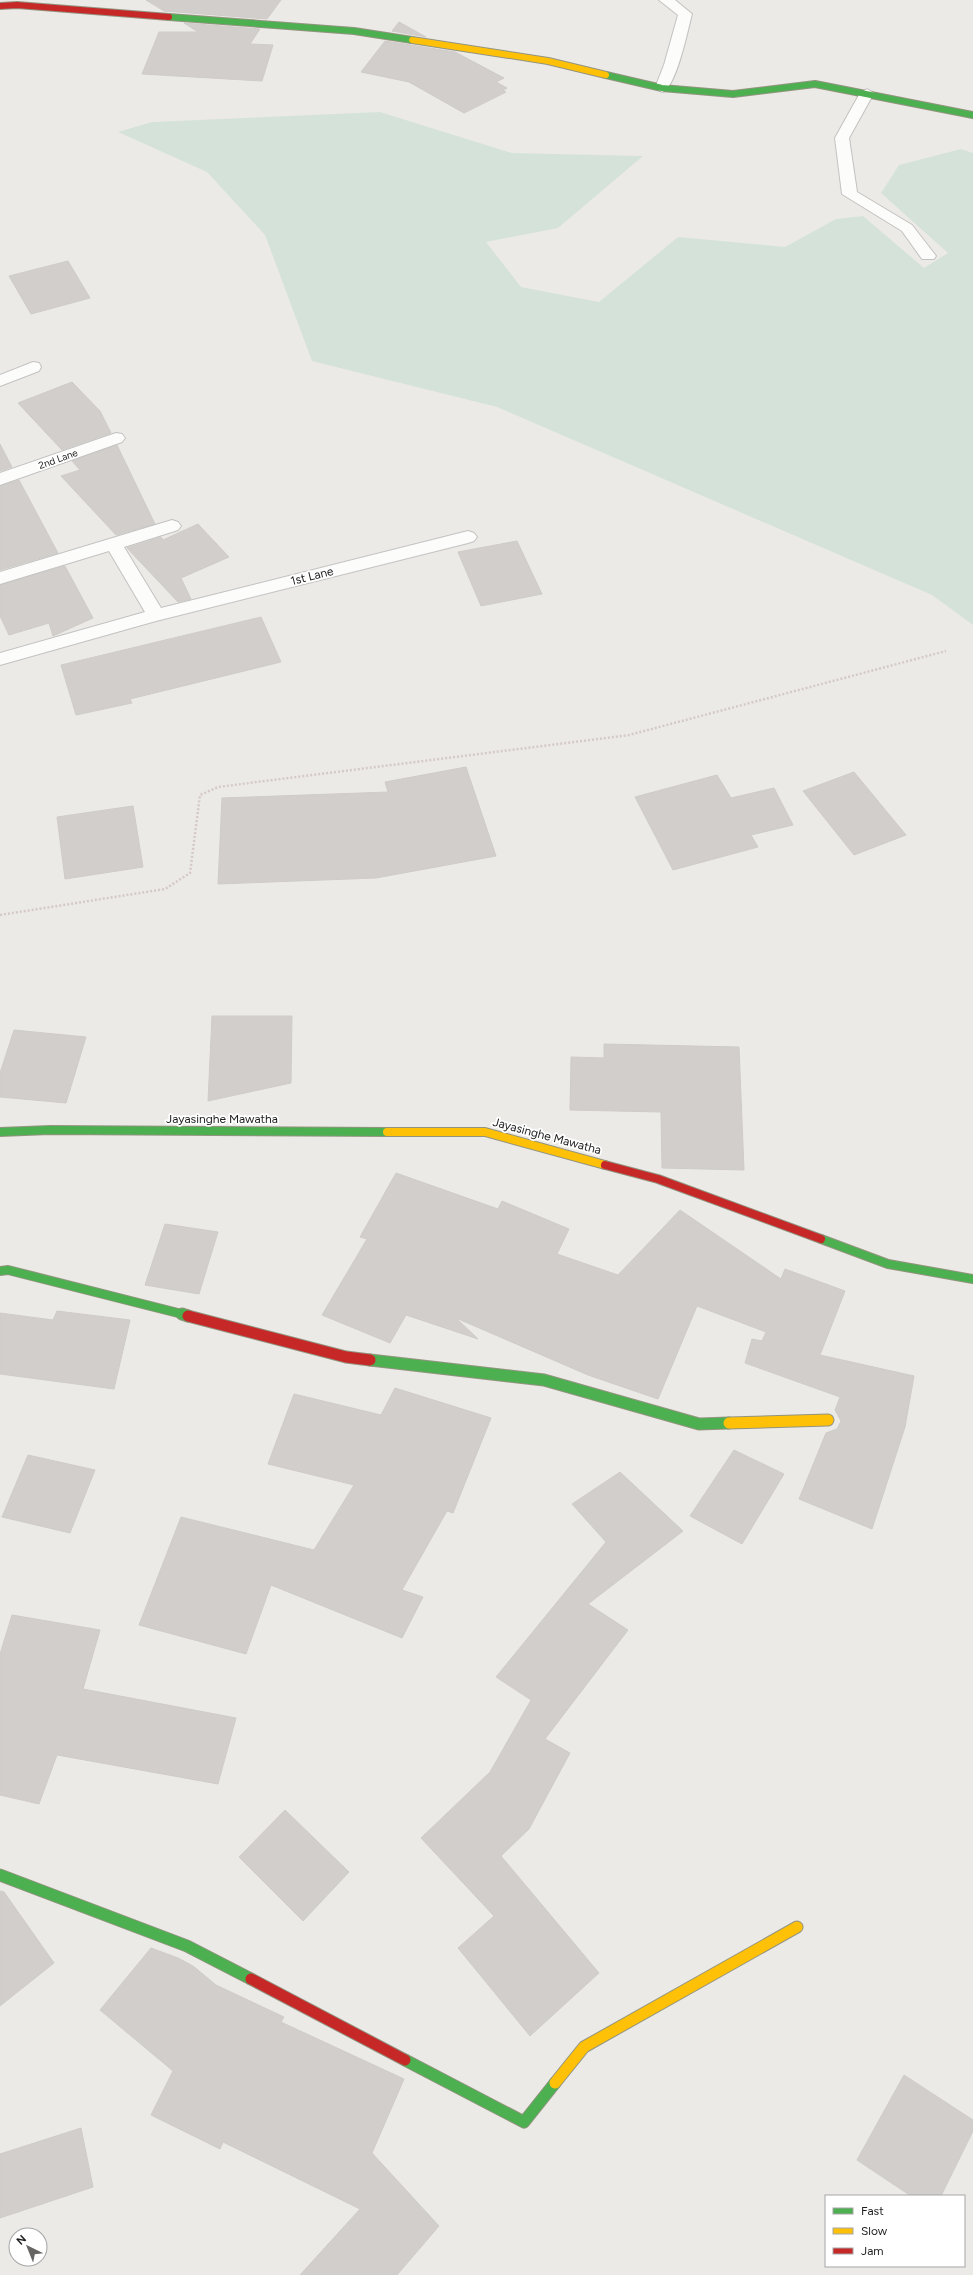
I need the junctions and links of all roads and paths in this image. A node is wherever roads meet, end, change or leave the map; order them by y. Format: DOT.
graph roads {
  1 [pos="666,0"];
  2 [pos="0,6"];
  3 [pos="662,88"];
  4 [pos="867,93"];
  5 [pos="973,115"];
  6 [pos="928,256"];
  7 [pos="33,367"];
  8 [pos="0,381"];
  9 [pos="116,438"];
  10 [pos="0,479"];
  11 [pos="172,526"];
  12 [pos="468,537"];
  13 [pos="113,543"];
  14 [pos="0,578"];
  15 [pos="156,615"];
  16 [pos="946,651"];
  17 [pos="0,659"];
  18 [pos="0,915"];
  19 [pos="0,1132"];
  20 [pos="0,1271"];
  21 [pos="973,1278"];
  22 [pos="828,1420"];
  23 [pos="0,1875"];
  24 [pos="797,1927"];
  1 -- 3 [label="street"];
  2 -- 3 [label="street"];
  3 -- 4 [label="street"];
  4 -- 5 [label="street"];
  4 -- 6 [label="street"];
  7 -- 8 [label="street"];
  9 -- 10 [label="street, 2nd Lane"];
  11 -- 13 [label="street"];
  12 -- 15 [label="street, 1st Lane"];
  13 -- 14 [label="street"];
  13 -- 15 [label="street"];
  15 -- 17 [label="street, 1st Lane"];
  16 -- 18 [label="path"];
  19 -- 21 [label="street, Jayasinghe Mawatha"];
  20 -- 22 [label="street"];
  23 -- 24 [label="street"];
}
